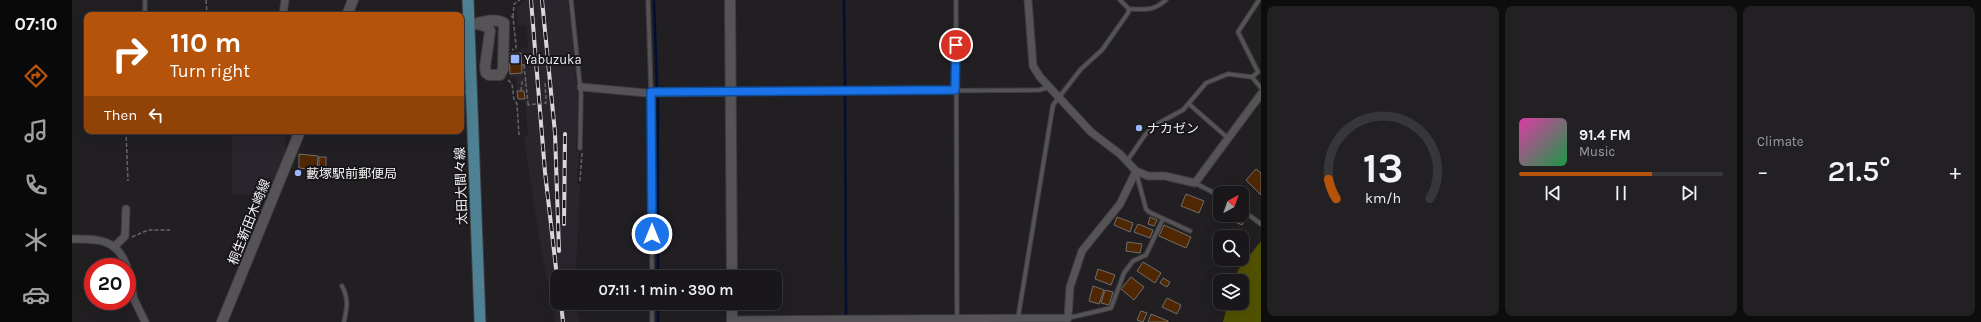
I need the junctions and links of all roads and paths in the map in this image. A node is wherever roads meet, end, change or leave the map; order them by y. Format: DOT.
graph roads {
  1 [pos="145,0"];
  2 [pos="206,0"];
  3 [pos="285,0"];
  4 [pos="353,0"];
  5 [pos="468,0"];
  6 [pos="520,0"];
  7 [pos="571,0"];
  8 [pos="648,0"];
  9 [pos="730,0"];
  10 [pos="956,0"];
  11 [pos="1028,0"];
  12 [pos="1120,0"];
  13 [pos="1166,0"];
  14 [pos="1258,0"];
  15 [pos="1129,9"];
  16 [pos="145,12"];
  17 [pos="207,12"];
  18 [pos="283,12"];
  19 [pos="348,12"];
  20 [pos="513,17"];
  21 [pos="473,24"];
  22 [pos="524,65"];
  23 [pos="1252,77"];
  24 [pos="508,80"];
  25 [pos="526,82"];
  26 [pos="545,83"];
  27 [pos="580,87"];
  28 [pos="1049,88"];
  29 [pos="1261,88"];
  30 [pos="955,90"];
  31 [pos="521,91"];
  32 [pos="466,92"];
  33 [pos="651,92"];
  34 [pos="732,92"];
  35 [pos="1261,94"];
  36 [pos="1060,97"];
  37 [pos="1189,104"];
  38 [pos="126,134"];
  39 [pos="299,134"];
  40 [pos="520,135"];
  41 [pos="1229,139"];
  42 [pos="580,148"];
  43 [pos="1127,161"];
  44 [pos="1136,171"];
  45 [pos="128,181"];
  46 [pos="580,181"];
  47 [pos="1195,183"];
  48 [pos="1213,192"];
  49 [pos="126,209"];
  50 [pos="1249,215"];
  51 [pos="1163,219"];
  52 [pos="1261,224"];
  53 [pos="170,230"];
  54 [pos="1190,231"];
  55 [pos="72,239"];
  56 [pos="116,249"];
  57 [pos="122,258"];
  58 [pos="652,270"];
  59 [pos="732,270"];
  60 [pos="342,286"];
  61 [pos="136,303"];
  62 [pos="652,310"];
  63 [pos="732,310"];
  64 [pos="1018,319"];
  65 [pos="1068,320"];
  66 [pos="732,321"];
  67 [pos="957,321"];
  68 [pos="145,322"];
  69 [pos="222,322"];
  70 [pos="344,322"];
  71 [pos="480,322"];
  72 [pos="652,322"];
  1 -- 16 [label="lane"];
  2 -- 17 [label="path"];
  3 -- 18 [label="street"];
  4 -- 19 [label="street"];
  5 -- 21 [label="main road, 太田大間々線"];
  6 -- 20 [label="path"];
  7 -- 27 [label="lane"];
  8 -- 33 [label="lane"];
  9 -- 34 [label="street"];
  10 -- 30 [label="lane"];
  11 -- 28 [label="street"];
  12 -- 15 [label="lane"];
  13 -- 15 [label="lane"];
  14 -- 23 [label="lane"];
  15 -- 36 [label="lane"];
  21 -- 21 [label="street"];
  21 -- 32 [label="main road, 太田大間々線"];
  22 -- 25 [label="path"];
  23 -- 29 [label="lane"];
  23 -- 37 [label="lane"];
  24 -- 40 [label="path"];
  25 -- 26 [label="path, bridge"];
  25 -- 31 [label="path"];
  27 -- 33 [label="street"];
  27 -- 42 [label="lane"];
  28 -- 30 [label="lane"];
  28 -- 36 [label="street"];
  30 -- 34 [label="lane"];
  30 -- 67 [label="lane"];
  32 -- 71 [label="main road, 太田大間々線"];
  33 -- 34 [label="street"];
  33 -- 58 [label="lane"];
  34 -- 59 [label="street"];
  35 -- 41 [label="street"];
  36 -- 43 [label="street"];
  36 -- 64 [label="lane"];
  37 -- 41 [label="lane"];
  37 -- 43 [label="lane"];
  38 -- 45 [label="path"];
  39 -- 69 [label="street, 桐生新田木崎線"];
  41 -- 47 [label="street"];
  42 -- 46 [label="path"];
  43 -- 44 [label="street"];
  44 -- 47 [label="street"];
  44 -- 51 [label="lane"];
  44 -- 65 [label="street"];
  47 -- 48 [label="lane"];
  49 -- 56 [label="street"];
  50 -- 52 [label="lane"];
  51 -- 54 [label="lane"];
  51 -- 65 [label="lane"];
  53 -- 56 [label="path"];
  55 -- 56 [label="street"];
  56 -- 57 [label="street"];
  60 -- 70 [label="lane"];
  61 -- 68 [label="street"];
  62 -- 72 [label="lane"];
  63 -- 66 [label="street"];
  64 -- 65 [label="street"];
  64 -- 67 [label="street"];
  66 -- 67 [label="street"];
}
